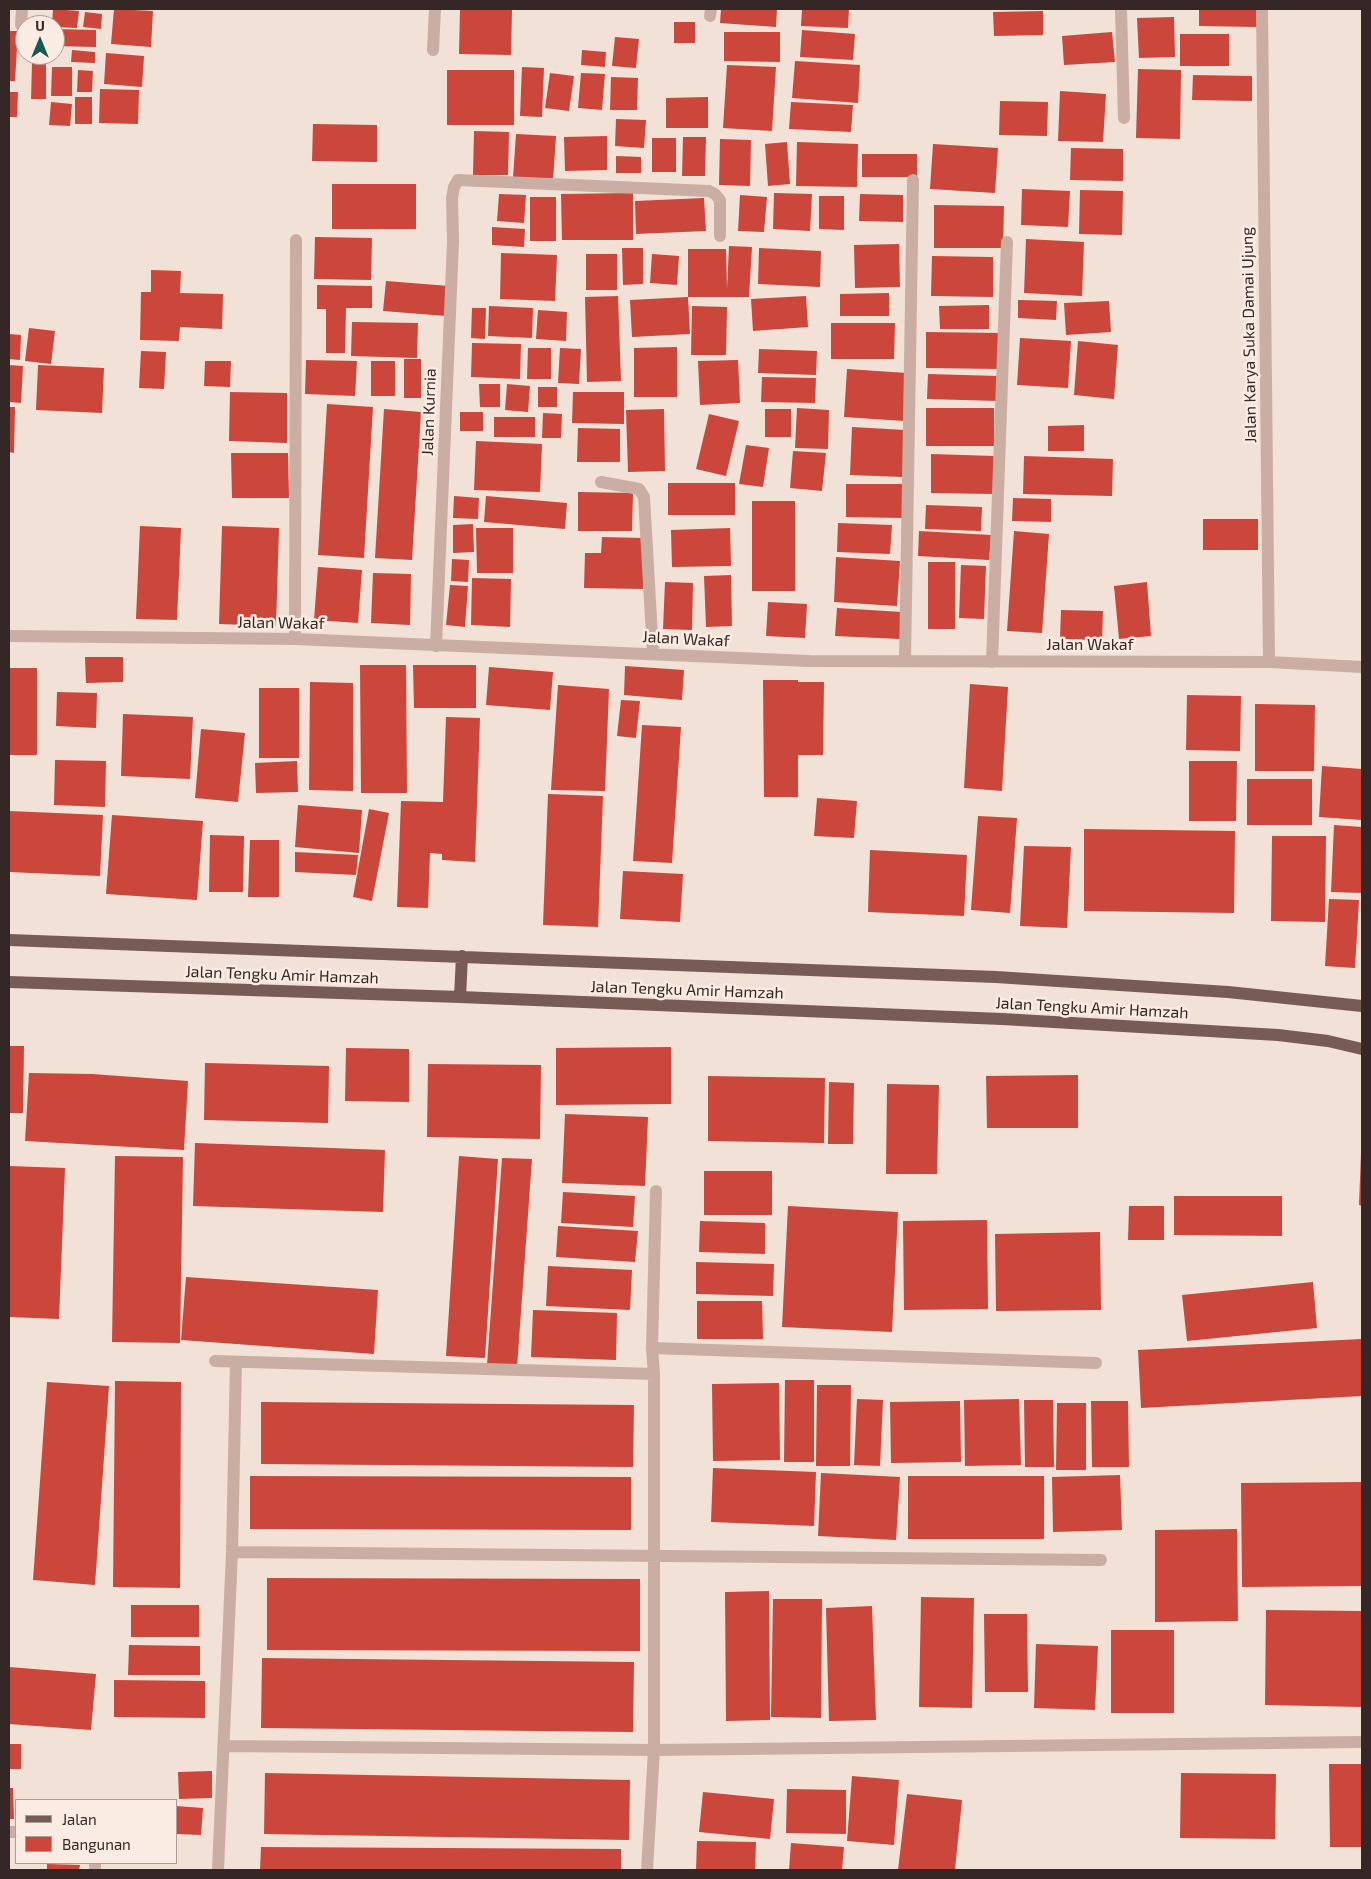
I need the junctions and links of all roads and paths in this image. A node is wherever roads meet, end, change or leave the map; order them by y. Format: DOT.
graph roads {
  1 [pos="435,9"];
  2 [pos="1121,9"];
  3 [pos="1262,9"];
  4 [pos="433,50"];
  5 [pos="1124,118"];
  6 [pos="913,180"];
  7 [pos="720,236"];
  8 [pos="296,240"];
  9 [pos="1007,242"];
  10 [pos="601,482"];
  11 [pos="9,636"];
  12 [pos="294,639"];
  13 [pos="436,646"];
  14 [pos="653,653"];
  15 [pos="905,661"];
  16 [pos="992,662"];
  17 [pos="1269,662"];
  18 [pos="1362,667"];
  19 [pos="9,940"];
  20 [pos="462,956"];
  21 [pos="9,982"];
  22 [pos="460,997"];
  23 [pos="1362,1006"];
  24 [pos="1362,1049"];
  25 [pos="656,1191"];
  26 [pos="652,1348"];
  27 [pos="215,1361"];
  28 [pos="236,1362"];
  29 [pos="1096,1362"];
  30 [pos="654,1374"];
  31 [pos="232,1552"];
  32 [pos="655,1557"];
  33 [pos="1101,1560"];
  34 [pos="1362,1742"];
  35 [pos="224,1746"];
  36 [pos="654,1750"];
  37 [pos="218,1870"];
  38 [pos="646,1870"];
  1 -- 4 [label="street"];
  2 -- 5 [label="street"];
  3 -- 17 [label="street, Jalan Karya Suka Damai Ujung"];
  6 -- 15 [label="street"];
  7 -- 13 [label="street, Jalan Kurnia"];
  8 -- 12 [label="street"];
  9 -- 16 [label="street"];
  10 -- 14 [label="street"];
  11 -- 12 [label="street, Jalan Wakaf"];
  12 -- 13 [label="street, Jalan Wakaf"];
  13 -- 14 [label="street, Jalan Wakaf"];
  14 -- 15 [label="street, Jalan Wakaf"];
  15 -- 16 [label="street, Jalan Wakaf"];
  16 -- 17 [label="street, Jalan Wakaf"];
  17 -- 18 [label="street, Jalan Wakaf"];
  19 -- 20 [label="main road, Jalan Tengku Amir Hamzah"];
  20 -- 22 [label="main road"];
  20 -- 23 [label="main road, Jalan Tengku Amir Hamzah"];
  21 -- 22 [label="main road, Jalan Tengku Amir Hamzah"];
  22 -- 24 [label="main road, Jalan Tengku Amir Hamzah"];
  25 -- 26 [label="street"];
  26 -- 29 [label="street"];
  26 -- 30 [label="street"];
  27 -- 28 [label="street"];
  28 -- 30 [label="street"];
  28 -- 31 [label="street"];
  30 -- 32 [label="street"];
  31 -- 32 [label="street"];
  31 -- 35 [label="street"];
  32 -- 33 [label="street"];
  32 -- 36 [label="street"];
  34 -- 36 [label="street"];
  35 -- 36 [label="street"];
  35 -- 37 [label="street"];
  36 -- 38 [label="street"];
}
